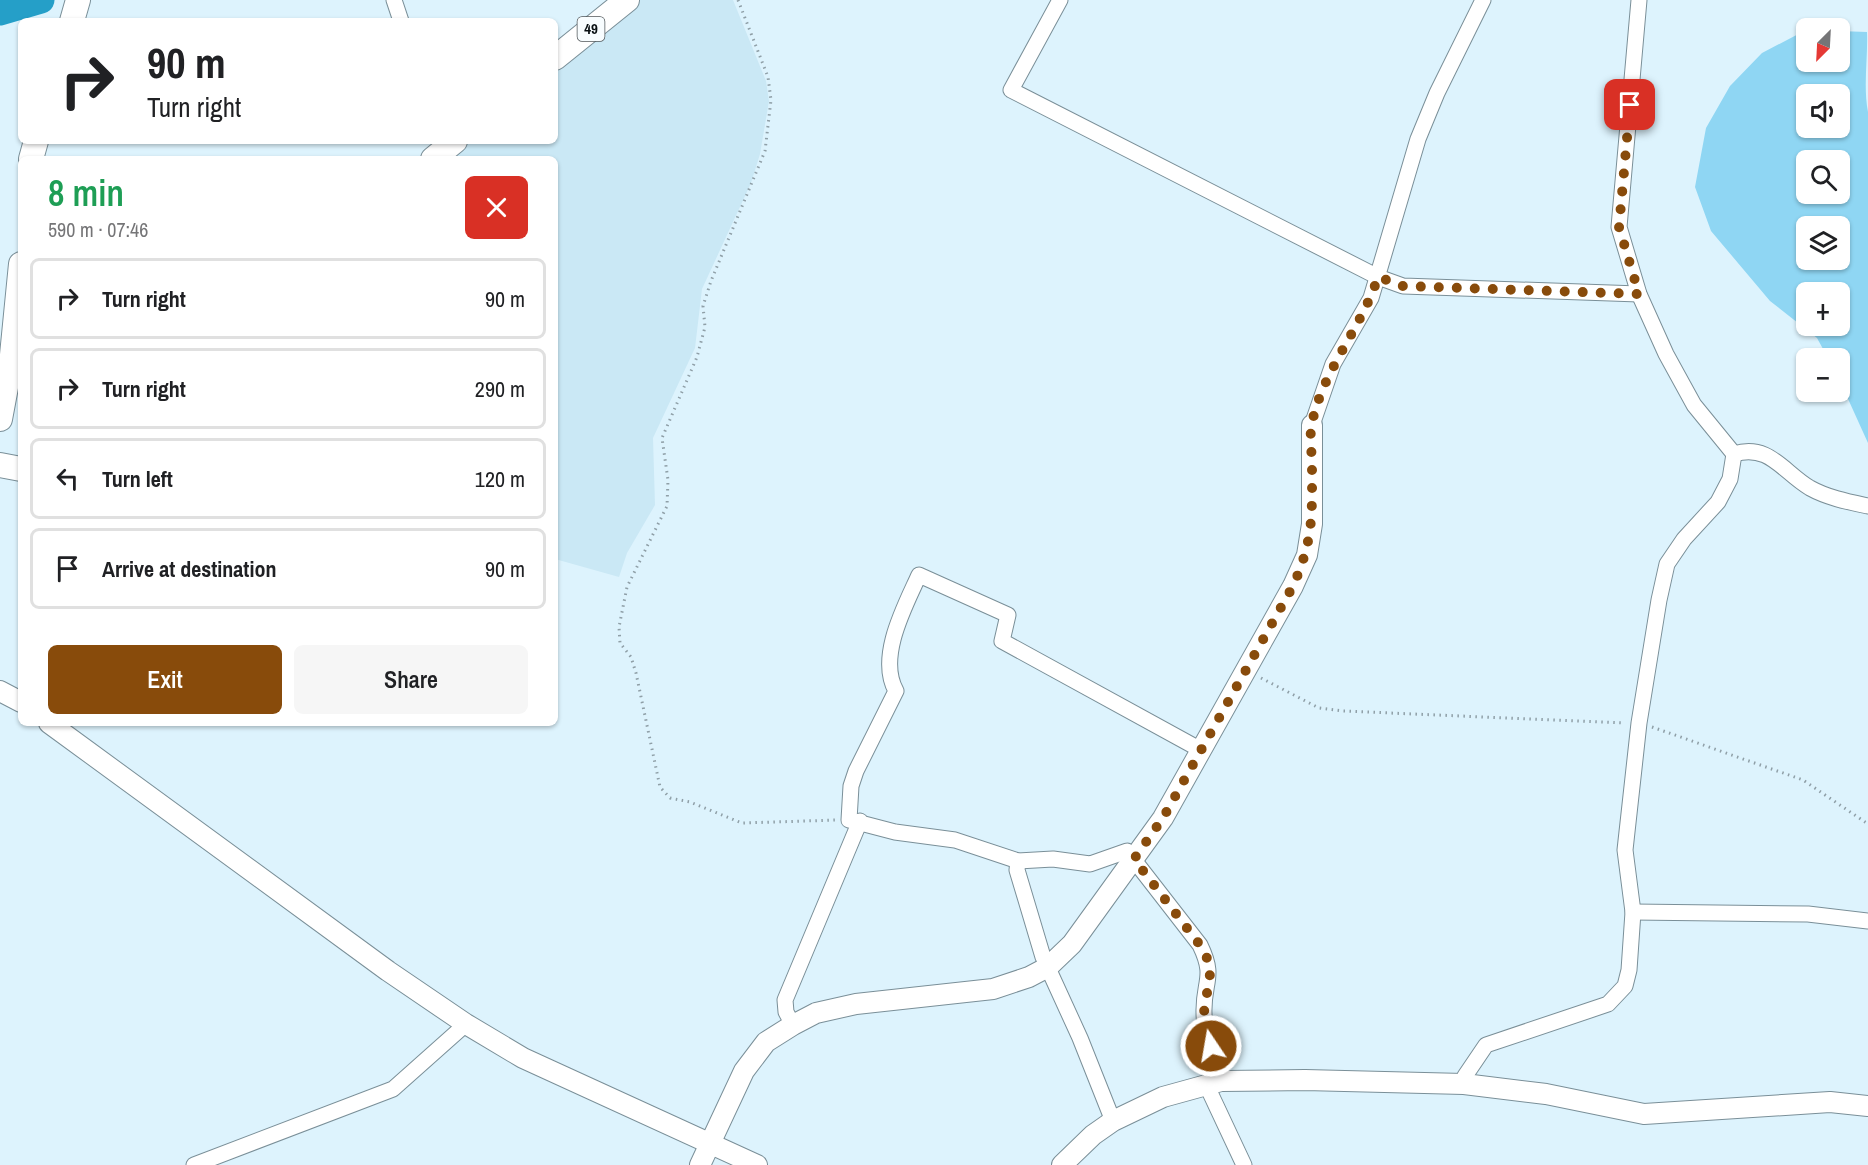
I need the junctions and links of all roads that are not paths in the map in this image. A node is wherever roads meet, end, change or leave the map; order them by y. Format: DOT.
graph roads {
  1 [pos="78,0"];
  2 [pos="394,0"];
  3 [pos="627,0"];
  4 [pos="1060,0"];
  5 [pos="1483,0"];
  6 [pos="1639,0"];
  7 [pos="73,18"];
  8 [pos="400,18"];
  9 [pos="558,56"];
  10 [pos="1378,277"];
  11 [pos="18,294"];
  12 [pos="1639,294"];
  13 [pos="0,419"];
  14 [pos="1311,424"];
  15 [pos="1734,454"];
  16 [pos="0,465"];
  17 [pos="18,468"];
  18 [pos="1868,506"];
  19 [pos="0,691"];
  20 [pos="18,700"];
  21 [pos="53,726"];
  22 [pos="1201,750"];
  23 [pos="855,821"];
  24 [pos="1134,859"];
  25 [pos="1018,861"];
  26 [pos="1633,912"];
  27 [pos="1868,921"];
  28 [pos="1048,966"];
  29 [pos="466,1024"];
  30 [pos="793,1025"];
  31 [pos="1213,1082"];
  32 [pos="1464,1084"];
  33 [pos="1868,1106"];
  34 [pos="1113,1121"];
  35 [pos="710,1143"];
  36 [pos="194,1165"];
  37 [pos="700,1165"];
  38 [pos="757,1165"];
  39 [pos="1062,1165"];
  40 [pos="1244,1165"];
  1 -- 7 [label="main road"];
  2 -- 8 [label="street"];
  3 -- 9 [label="main road, 49"];
  4 -- 10 [label="street"];
  5 -- 10 [label="street"];
  6 -- 12 [label="street"];
  10 -- 12 [label="street"];
  10 -- 14 [label="street"];
  11 -- 13 [label="main road"];
  12 -- 15 [label="street"];
  14 -- 22 [label="street"];
  15 -- 18 [label="street"];
  15 -- 26 [label="street"];
  16 -- 17 [label="main road"];
  19 -- 20 [label="street"];
  21 -- 29 [label="street"];
  22 -- 23 [label="street"];
  22 -- 24 [label="street"];
  23 -- 25 [label="street"];
  23 -- 30 [label="street"];
  24 -- 25 [label="street"];
  24 -- 28 [label="street"];
  24 -- 31 [label="street"];
  25 -- 28 [label="street"];
  26 -- 27 [label="street"];
  26 -- 32 [label="street"];
  28 -- 30 [label="street"];
  28 -- 34 [label="street"];
  29 -- 35 [label="street"];
  29 -- 36 [label="street"];
  30 -- 35 [label="street"];
  31 -- 32 [label="street"];
  31 -- 34 [label="street"];
  31 -- 40 [label="street"];
  32 -- 33 [label="street"];
  34 -- 39 [label="street"];
  35 -- 37 [label="street"];
  35 -- 38 [label="street"];
}
